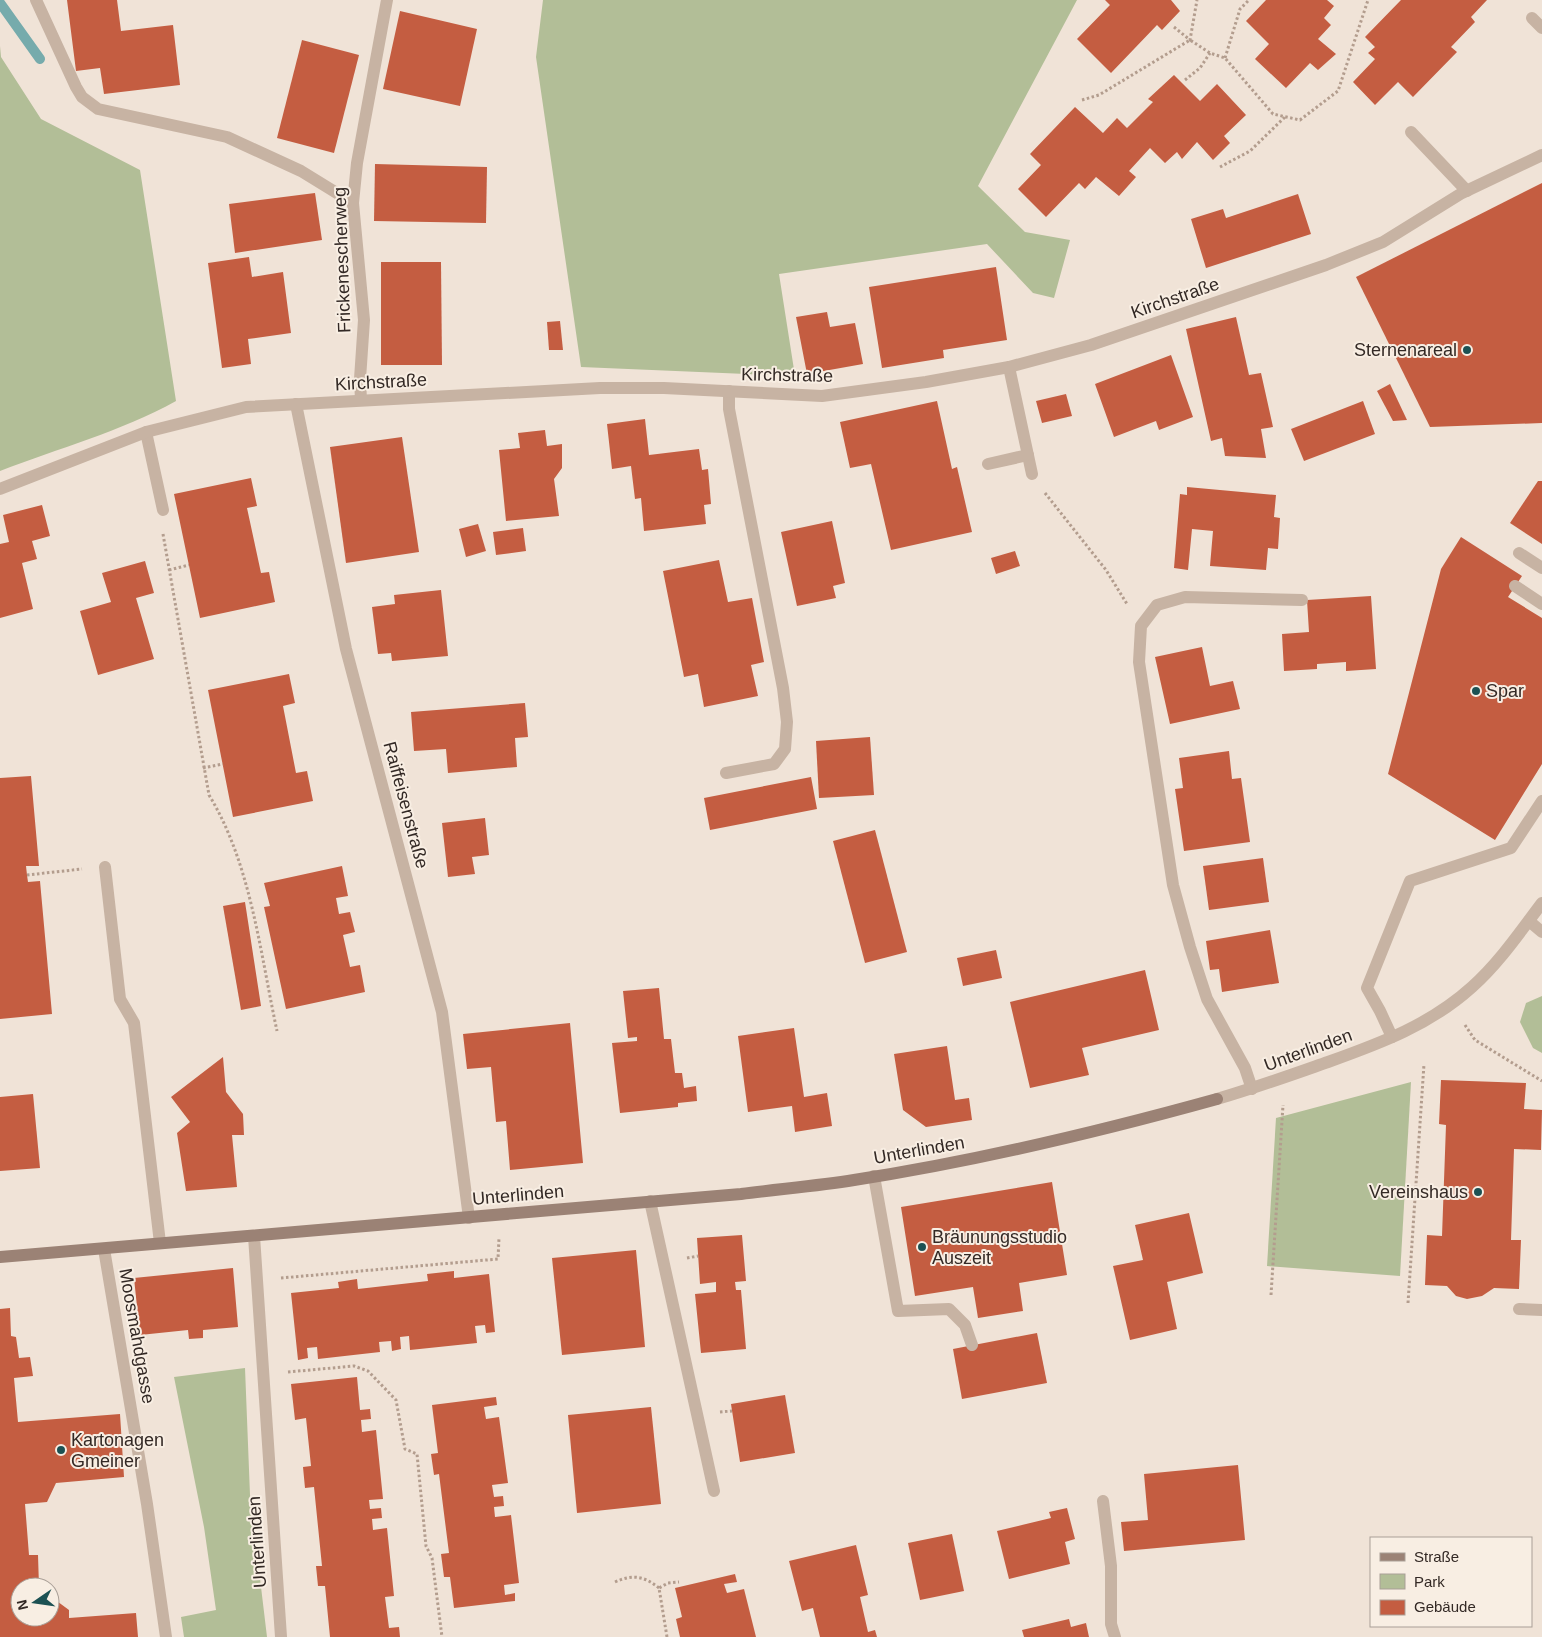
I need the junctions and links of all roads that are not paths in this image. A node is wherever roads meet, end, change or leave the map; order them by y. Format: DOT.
graph roads {
  1 [pos="36,0"];
  2 [pos="386,0"];
  3 [pos="1532,18"];
  4 [pos="1542,28"];
  5 [pos="1411,132"];
  6 [pos="1542,155"];
  7 [pos="1467,191"];
  8 [pos="353,203"];
  9 [pos="1009,368"];
  10 [pos="730,391"];
  11 [pos="361,400"];
  12 [pos="296,404"];
  13 [pos="146,432"];
  14 [pos="1028,454"];
  15 [pos="988,464"];
  16 [pos="1032,474"];
  17 [pos="0,490"];
  18 [pos="163,510"];
  19 [pos="1519,552"];
  20 [pos="1542,568"];
  21 [pos="1515,586"];
  22 [pos="1302,600"];
  23 [pos="1542,604"];
  24 [pos="726,773"];
  25 [pos="1542,801"];
  26 [pos="105,867"];
  27 [pos="1542,903"];
  28 [pos="1529,921"];
  29 [pos="1542,932"];
  30 [pos="1392,1037"];
  31 [pos="1252,1089"];
  32 [pos="1217,1099"];
  33 [pos="874,1176"];
  34 [pos="650,1201"];
  35 [pos="469,1218"];
  36 [pos="254,1236"];
  37 [pos="160,1243"];
  38 [pos="104,1248"];
  39 [pos="0,1257"];
  40 [pos="1519,1309"];
  41 [pos="1542,1310"];
  42 [pos="972,1345"];
  43 [pos="714,1491"];
  44 [pos="1104,1501"];
  45 [pos="166,1637"];
  46 [pos="281,1637"];
  47 [pos="1115,1637"];
  1 -- 8 [label="street"];
  2 -- 8 [label="street, Frickenescherweg"];
  3 -- 4 [label="street"];
  5 -- 7 [label="street"];
  6 -- 7 [label="street, Kirchstraße"];
  7 -- 9 [label="street, Kirchstraße"];
  8 -- 11 [label="street, Frickenescherweg"];
  9 -- 10 [label="street, Kirchstraße"];
  9 -- 14 [label="street"];
  10 -- 11 [label="street, Kirchstraße"];
  10 -- 24 [label="street"];
  11 -- 12 [label="street, Kirchstraße"];
  12 -- 13 [label="street, Kirchstraße"];
  12 -- 35 [label="street, Raiffeisenstraße"];
  13 -- 17 [label="street, Kirchstraße"];
  13 -- 18 [label="street"];
  14 -- 15 [label="street"];
  14 -- 16 [label="street"];
  19 -- 20 [label="street"];
  21 -- 23 [label="street"];
  22 -- 31 [label="street"];
  25 -- 30 [label="street"];
  26 -- 37 [label="street"];
  27 -- 28 [label="street, Unterlinden"];
  28 -- 29 [label="street"];
  28 -- 30 [label="street, Unterlinden"];
  30 -- 31 [label="street, Unterlinden"];
  31 -- 32 [label="street, Unterlinden"];
  32 -- 33 [label="main road, Unterlinden"];
  33 -- 34 [label="main road, Unterlinden"];
  33 -- 42 [label="street"];
  34 -- 35 [label="main road, Unterlinden"];
  34 -- 43 [label="street"];
  35 -- 36 [label="main road, Unterlinden"];
  36 -- 37 [label="main road, Unterlinden"];
  36 -- 46 [label="street, Unterlinden"];
  37 -- 38 [label="main road, Unterlinden"];
  38 -- 39 [label="main road, Unterlinden"];
  38 -- 45 [label="street, Moosmahdgasse"];
  40 -- 41 [label="street"];
  44 -- 47 [label="street"];
}
